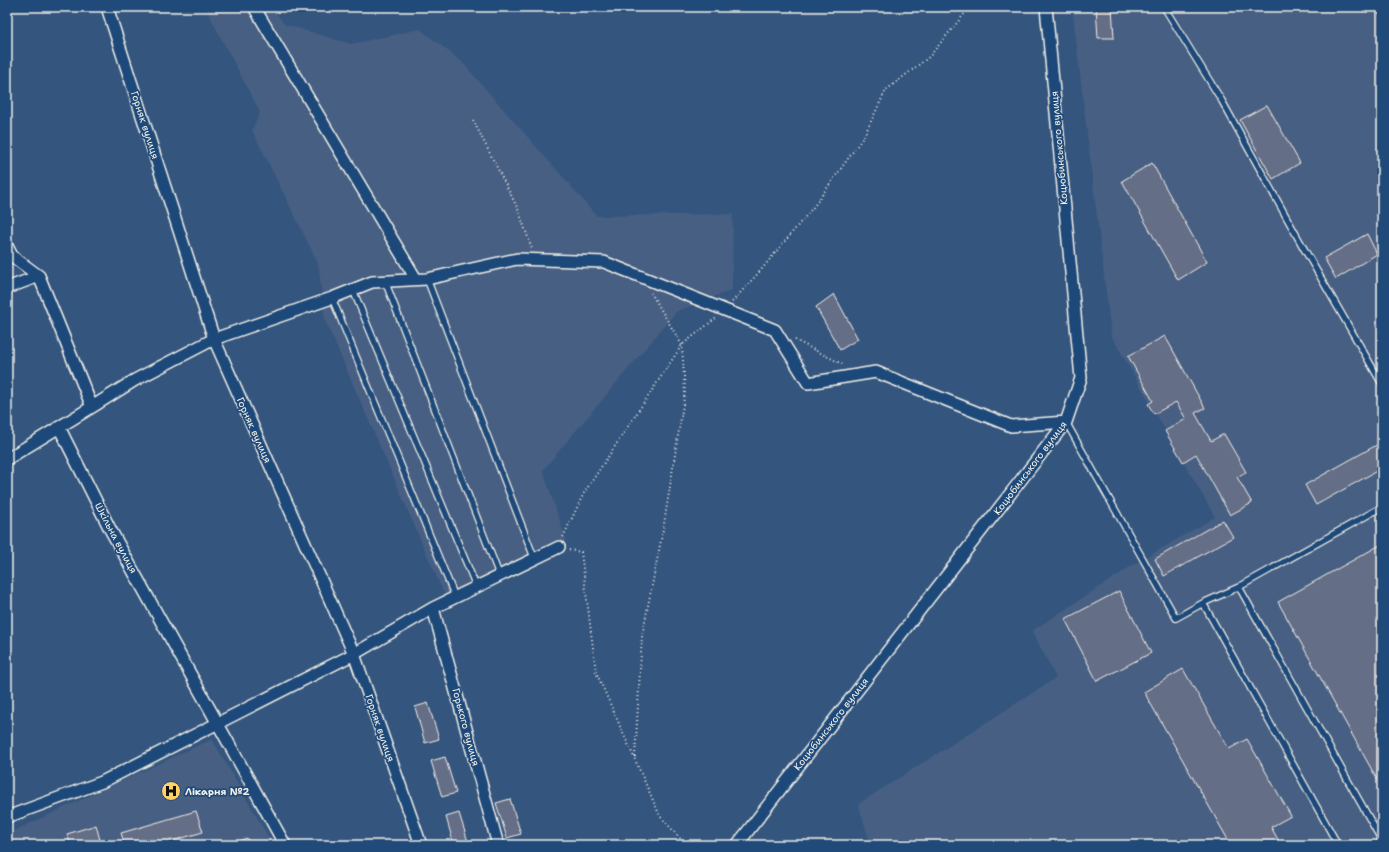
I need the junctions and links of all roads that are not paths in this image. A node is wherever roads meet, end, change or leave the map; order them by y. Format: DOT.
graph roads {
  1 [pos="106,7"];
  2 [pos="254,7"];
  3 [pos="1046,7"];
  4 [pos="1164,7"];
  5 [pos="1378,7"];
  6 [pos="1382,12"];
  7 [pos="7,246"];
  8 [pos="39,276"];
  9 [pos="422,279"];
  10 [pos="385,281"];
  11 [pos="7,288"];
  12 [pos="353,290"];
  13 [pos="332,298"];
  14 [pos="214,339"];
  15 [pos="1382,384"];
  16 [pos="92,407"];
  17 [pos="1066,422"];
  18 [pos="59,428"];
  19 [pos="7,459"];
  20 [pos="1382,507"];
  21 [pos="558,547"];
  22 [pos="535,560"];
  23 [pos="500,577"];
  24 [pos="476,586"];
  25 [pos="1239,587"];
  26 [pos="455,597"];
  27 [pos="1203,603"];
  28 [pos="433,608"];
  29 [pos="354,654"];
  30 [pos="218,723"];
  31 [pos="7,817"];
  32 [pos="1382,841"];
  33 [pos="285,845"];
  34 [pos="421,845"];
  35 [pos="498,845"];
  36 [pos="737,845"];
  37 [pos="1338,845"];
  1 -- 14 [label="street, Горняк вулиця"];
  2 -- 9 [label="street"];
  3 -- 17 [label="street, Коцюбинського вулиця"];
  4 -- 15 [label="lane"];
  5 -- 6 [label="lane"];
  7 -- 8 [label="street"];
  8 -- 11 [label="street"];
  8 -- 16 [label="street"];
  9 -- 10 [label="street"];
  9 -- 17 [label="street"];
  9 -- 22 [label="lane"];
  10 -- 12 [label="street"];
  10 -- 23 [label="lane"];
  12 -- 13 [label="street"];
  12 -- 24 [label="lane"];
  13 -- 14 [label="street"];
  13 -- 26 [label="lane"];
  14 -- 16 [label="street"];
  14 -- 29 [label="street, Горняк вулиця"];
  16 -- 18 [label="street"];
  17 -- 27 [label="lane"];
  17 -- 36 [label="street, Коцюбинського вулиця"];
  18 -- 19 [label="street"];
  18 -- 30 [label="street, Шкільна вулиця"];
  20 -- 25 [label="lane"];
  21 -- 22 [label="street"];
  22 -- 23 [label="street"];
  23 -- 24 [label="street"];
  24 -- 26 [label="street"];
  25 -- 27 [label="lane"];
  25 -- 32 [label="lane"];
  26 -- 28 [label="street"];
  27 -- 37 [label="lane"];
  28 -- 29 [label="street"];
  28 -- 35 [label="street, Горького вулиця"];
  29 -- 30 [label="street"];
  29 -- 34 [label="street, Горняк вулиця"];
  30 -- 31 [label="street"];
  30 -- 33 [label="street, Шкільна вулиця"];
}
